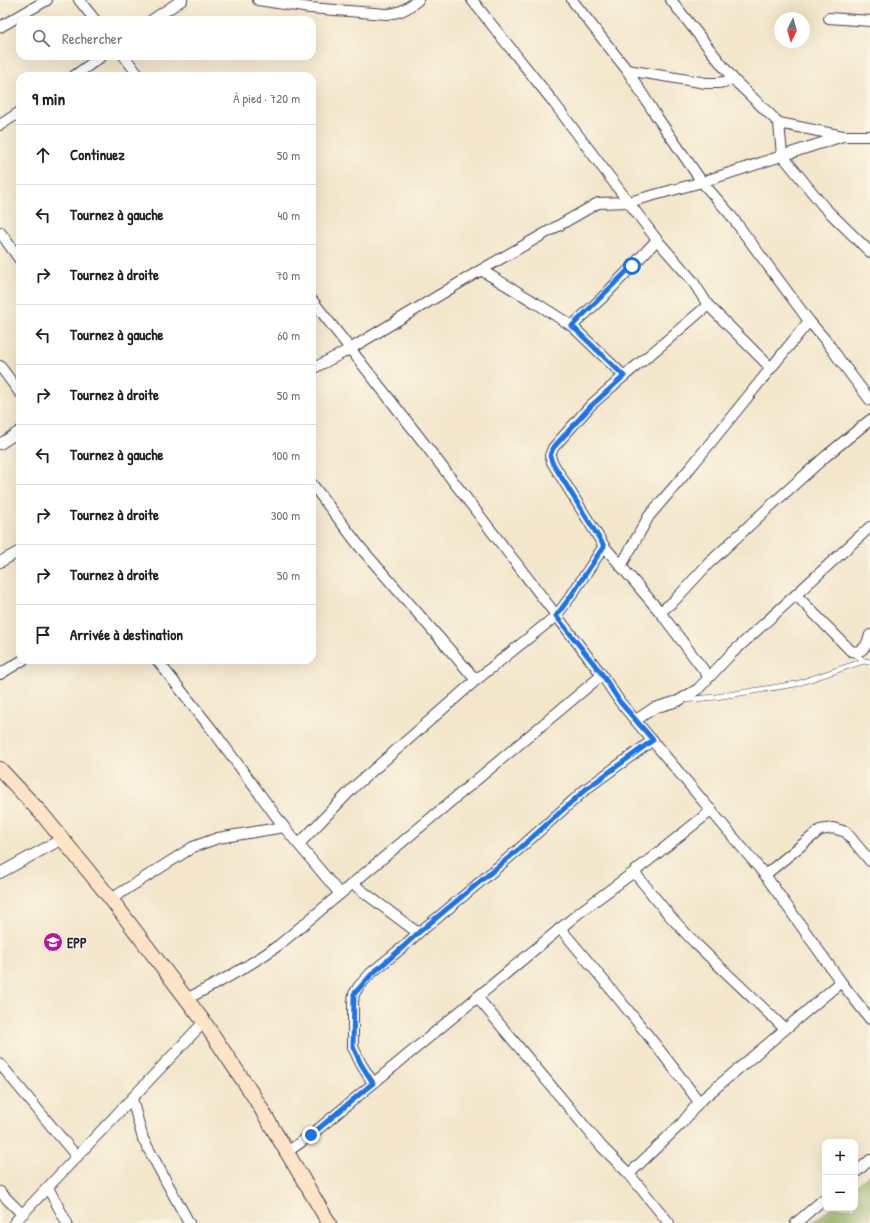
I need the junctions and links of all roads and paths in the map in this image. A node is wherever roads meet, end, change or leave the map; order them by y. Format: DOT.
graph roads {
  1 [pos="47,0"];
  2 [pos="79,0"];
  3 [pos="182,0"];
  4 [pos="258,0"];
  5 [pos="418,0"];
  6 [pos="472,0"];
  7 [pos="572,0"];
  8 [pos="671,0"];
  9 [pos="19,16"];
  10 [pos="92,16"];
  11 [pos="158,16"];
  12 [pos="16,18"];
  13 [pos="829,18"];
  14 [pos="870,21"];
  15 [pos="0,27"];
  16 [pos="96,60"];
  17 [pos="127,60"];
  18 [pos="627,70"];
  19 [pos="80,72"];
  20 [pos="136,72"];
  21 [pos="734,80"];
  22 [pos="16,115"];
  23 [pos="779,123"];
  24 [pos="0,125"];
  25 [pos="843,136"];
  26 [pos="870,136"];
  27 [pos="782,155"];
  28 [pos="702,182"];
  29 [pos="629,202"];
  30 [pos="0,232"];
  31 [pos="657,240"];
  32 [pos="870,252"];
  33 [pos="16,254"];
  34 [pos="481,270"];
  35 [pos="316,305"];
  36 [pos="708,305"];
  37 [pos="809,321"];
  38 [pos="572,326"];
  39 [pos="350,349"];
  40 [pos="0,366"];
  41 [pos="316,367"];
  42 [pos="771,368"];
  43 [pos="624,376"];
  44 [pos="16,388"];
  45 [pos="870,400"];
  46 [pos="870,420"];
  47 [pos="16,434"];
  48 [pos="0,444"];
  49 [pos="316,489"];
  50 [pos="870,527"];
  51 [pos="604,546"];
  52 [pos="16,553"];
  53 [pos="0,562"];
  54 [pos="621,566"];
  55 [pos="796,595"];
  56 [pos="660,612"];
  57 [pos="556,616"];
  58 [pos="870,635"];
  59 [pos="851,651"];
  60 [pos="864,661"];
  61 [pos="870,662"];
  62 [pos="16,664"];
  63 [pos="160,664"];
  64 [pos="0,674"];
  65 [pos="602,674"];
  66 [pos="709,677"];
  67 [pos="476,680"];
  68 [pos="678,701"];
  69 [pos="636,720"];
  70 [pos="653,740"];
  71 [pos="0,769"];
  72 [pos="712,810"];
  73 [pos="284,827"];
  74 [pos="62,839"];
  75 [pos="299,844"];
  76 [pos="870,861"];
  77 [pos="634,872"];
  78 [pos="0,873"];
  79 [pos="765,875"];
  80 [pos="352,884"];
  81 [pos="340,894"];
  82 [pos="111,899"];
  83 [pos="560,928"];
  84 [pos="418,933"];
  85 [pos="841,982"];
  86 [pos="477,997"];
  87 [pos="186,998"];
  88 [pos="870,1019"];
  89 [pos="204,1022"];
  90 [pos="785,1029"];
  91 [pos="0,1064"];
  92 [pos="373,1083"];
  93 [pos="132,1099"];
  94 [pos="699,1102"];
  95 [pos="287,1152"];
  96 [pos="77,1157"];
  97 [pos="870,1160"];
  98 [pos="858,1170"];
  99 [pos="629,1174"];
  100 [pos="48,1188"];
  101 [pos="0,1192"];
  102 [pos="822,1201"];
  103 [pos="22,1214"];
  104 [pos="14,1223"];
  105 [pos="67,1223"];
  106 [pos="189,1223"];
  107 [pos="329,1223"];
  108 [pos="669,1223"];
  109 [pos="796,1223"];
  1 -- 9 [label="street"];
  2 -- 10 [label="street"];
  3 -- 11 [label="street"];
  4 -- 5 [label="street"];
  6 -- 29 [label="street"];
  7 -- 18 [label="street"];
  8 -- 21 [label="street"];
  12 -- 15 [label="street"];
  13 -- 14 [label="street"];
  16 -- 19 [label="street"];
  17 -- 20 [label="street"];
  18 -- 21 [label="street"];
  18 -- 28 [label="street"];
  21 -- 23 [label="street"];
  22 -- 24 [label="street"];
  23 -- 25 [label="street"];
  23 -- 27 [label="street"];
  25 -- 26 [label="street"];
  25 -- 27 [label="street"];
  27 -- 28 [label="street"];
  27 -- 32 [label="street"];
  28 -- 29 [label="street"];
  28 -- 37 [label="street"];
  29 -- 31 [label="street"];
  29 -- 34 [label="street"];
  30 -- 33 [label="street"];
  31 -- 36 [label="street"];
  31 -- 38 [label="street"];
  34 -- 38 [label="street"];
  34 -- 39 [label="street"];
  35 -- 39 [label="street"];
  36 -- 42 [label="street"];
  36 -- 43 [label="street"];
  37 -- 42 [label="street"];
  37 -- 45 [label="street"];
  38 -- 43 [label="street"];
  39 -- 41 [label="street"];
  39 -- 57 [label="street"];
  40 -- 44 [label="street"];
  42 -- 54 [label="street"];
  43 -- 51 [label="street"];
  46 -- 56 [label="street"];
  47 -- 48 [label="street"];
  49 -- 67 [label="street"];
  50 -- 55 [label="street"];
  51 -- 54 [label="street"];
  51 -- 57 [label="street"];
  52 -- 53 [label="street"];
  54 -- 56 [label="street"];
  55 -- 59 [label="street"];
  55 -- 66 [label="street"];
  56 -- 66 [label="street"];
  57 -- 65 [label="street"];
  57 -- 67 [label="street"];
  58 -- 59 [label="street"];
  59 -- 60 [label="lane"];
  60 -- 61 [label="lane"];
  60 -- 68 [label="lane"];
  62 -- 64 [label="street"];
  63 -- 73 [label="street"];
  65 -- 69 [label="street"];
  65 -- 80 [label="street"];
  66 -- 68 [label="street"];
  67 -- 75 [label="street"];
  68 -- 69 [label="street"];
  69 -- 70 [label="street"];
  70 -- 72 [label="street"];
  70 -- 84 [label="street"];
  71 -- 74 [label="main road"];
  72 -- 77 [label="street"];
  72 -- 79 [label="street"];
  73 -- 75 [label="street"];
  73 -- 82 [label="street"];
  74 -- 78 [label="street"];
  74 -- 82 [label="main road"];
  75 -- 81 [label="street"];
  76 -- 79 [label="street"];
  77 -- 83 [label="street"];
  77 -- 90 [label="street"];
  79 -- 85 [label="street"];
  80 -- 81 [label="street"];
  80 -- 84 [label="street"];
  81 -- 87 [label="street"];
  82 -- 87 [label="main road"];
  83 -- 86 [label="street"];
  83 -- 94 [label="street"];
  84 -- 92 [label="street"];
  85 -- 88 [label="street"];
  85 -- 90 [label="street"];
  86 -- 92 [label="street"];
  86 -- 99 [label="street"];
  87 -- 89 [label="main road"];
  89 -- 93 [label="street"];
  89 -- 95 [label="main road"];
  90 -- 94 [label="street"];
  91 -- 96 [label="street"];
  92 -- 95 [label="street"];
  93 -- 96 [label="street"];
  93 -- 106 [label="street"];
  94 -- 99 [label="street"];
  95 -- 107 [label="main road"];
  96 -- 100 [label="street"];
  97 -- 98 [label="street"];
  99 -- 108 [label="street"];
  100 -- 103 [label="street"];
  100 -- 105 [label="street"];
  101 -- 103 [label="street"];
  102 -- 109 [label="street"];
  103 -- 104 [label="street"];
}
